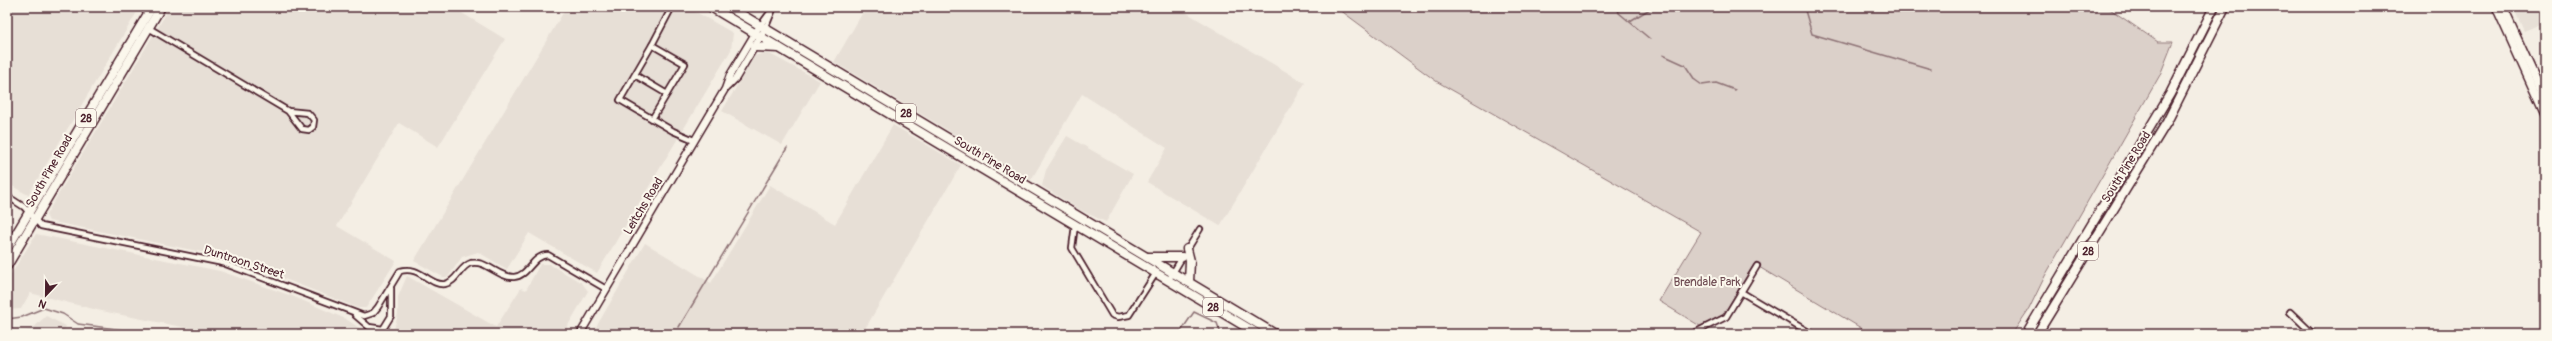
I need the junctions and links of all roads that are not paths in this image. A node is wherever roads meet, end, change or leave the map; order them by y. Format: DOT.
graph roads {
  1 [pos="152,7"];
  2 [pos="161,7"];
  3 [pos="672,7"];
  4 [pos="711,7"];
  5 [pos="729,7"];
  6 [pos="774,7"];
  7 [pos="2214,7"];
  8 [pos="2225,7"];
  9 [pos="2496,7"];
  10 [pos="2503,7"];
  11 [pos="145,26"];
  12 [pos="760,31"];
  13 [pos="652,45"];
  14 [pos="754,47"];
  15 [pos="780,48"];
  16 [pos="635,75"];
  17 [pos="725,89"];
  18 [pos="667,94"];
  19 [pos="2545,99"];
  20 [pos="887,102"];
  21 [pos="882,110"];
  22 [pos="288,111"];
  23 [pos="2545,115"];
  24 [pos="652,119"];
  25 [pos="694,140"];
  26 [pos="971,152"];
  27 [pos="966,159"];
  28 [pos="7,196"];
  29 [pos="29,212"];
  30 [pos="35,220"];
  31 [pos="1075,225"];
  32 [pos="1200,229"];
  33 [pos="7,249"];
  34 [pos="1187,249"];
  35 [pos="1147,257"];
  36 [pos="1182,257"];
  37 [pos="7,266"];
  38 [pos="1757,266"];
  39 [pos="1156,273"];
  40 [pos="1173,273"];
  41 [pos="1168,280"];
  42 [pos="1188,282"];
  43 [pos="392,284"];
  44 [pos="606,289"];
  45 [pos="1741,292"];
  46 [pos="2545,298"];
  47 [pos="2545,306"];
  48 [pos="378,307"];
  49 [pos="2290,312"];
  50 [pos="353,313"];
  51 [pos="391,316"];
  52 [pos="580,334"];
  53 [pos="1258,334"];
  54 [pos="1275,334"];
  55 [pos="1694,334"];
  56 [pos="1812,334"];
  57 [pos="2026,334"];
  58 [pos="2037,334"];
  59 [pos="2313,334"];
  1 -- 11 [label="highway, South Pine Road / 28"];
  2 -- 11 [label="highway, South Pine Road / 28"];
  3 -- 13 [label="street"];
  4 -- 12 [label="highway, South Pine Road / 28"];
  5 -- 12 [label="highway, South Pine Road / 28"];
  6 -- 12 [label="street, Leitchs Road"];
  7 -- 57 [label="highway, South Pine Road / 28"];
  8 -- 58 [label="highway, South Pine Road / 28"];
  9 -- 23 [label="main road"];
  10 -- 19 [label="main road"];
  11 -- 22 [label="street"];
  11 -- 29 [label="highway, South Pine Road / 28"];
  11 -- 30 [label="highway, South Pine Road / 28"];
  12 -- 14 [label="street, Leitchs Road"];
  12 -- 15 [label="highway, South Pine Road / 28"];
  12 -- 17 [label="street, Leitchs Road"];
  12 -- 20 [label="highway, South Pine Road / 28"];
  13 -- 16 [label="street"];
  13 -- 18 [label="street"];
  14 -- 15 [label="highway"];
  14 -- 17 [label="street, Leitchs Road"];
  15 -- 21 [label="highway, South Pine Road / 28"];
  16 -- 18 [label="street"];
  16 -- 24 [label="street"];
  17 -- 25 [label="street, Leitchs Road"];
  18 -- 24 [label="street"];
  20 -- 21 [label="highway"];
  20 -- 26 [label="highway, South Pine Road / 28"];
  21 -- 27 [label="highway, South Pine Road / 28"];
  22 -- 22 [label="street"];
  24 -- 25 [label="street"];
  25 -- 44 [label="street, Leitchs Road"];
  26 -- 27 [label="highway"];
  26 -- 35 [label="highway, South Pine Road / 28"];
  27 -- 31 [label="highway, South Pine Road / 28"];
  28 -- 29 [label="street"];
  29 -- 30 [label="street"];
  29 -- 33 [label="highway, South Pine Road / 28"];
  30 -- 37 [label="highway, South Pine Road / 28"];
  30 -- 50 [label="street, Duntroon Street"];
  31 -- 39 [label="highway, South Pine Road / 28"];
  31 -- 39 [label="street"];
  32 -- 34 [label="street"];
  34 -- 36 [label="street"];
  34 -- 42 [label="highway"];
  35 -- 36 [label="highway"];
  35 -- 40 [label="highway, South Pine Road / 28"];
  36 -- 40 [label="street"];
  38 -- 45 [label="street"];
  39 -- 41 [label="highway, South Pine Road / 28"];
  40 -- 41 [label="street"];
  40 -- 42 [label="highway, South Pine Road / 28"];
  41 -- 53 [label="highway, South Pine Road / 28"];
  42 -- 54 [label="highway, South Pine Road / 28"];
  43 -- 44 [label="street"];
  43 -- 48 [label="street"];
  43 -- 51 [label="street"];
  44 -- 52 [label="street, Leitchs Road"];
  45 -- 55 [label="street"];
  45 -- 56 [label="street"];
  46 -- 47 [label="street"];
  48 -- 50 [label="street, Duntroon Street"];
  48 -- 51 [label="street"];
  49 -- 59 [label="street"];
  50 -- 51 [label="street"];
}
